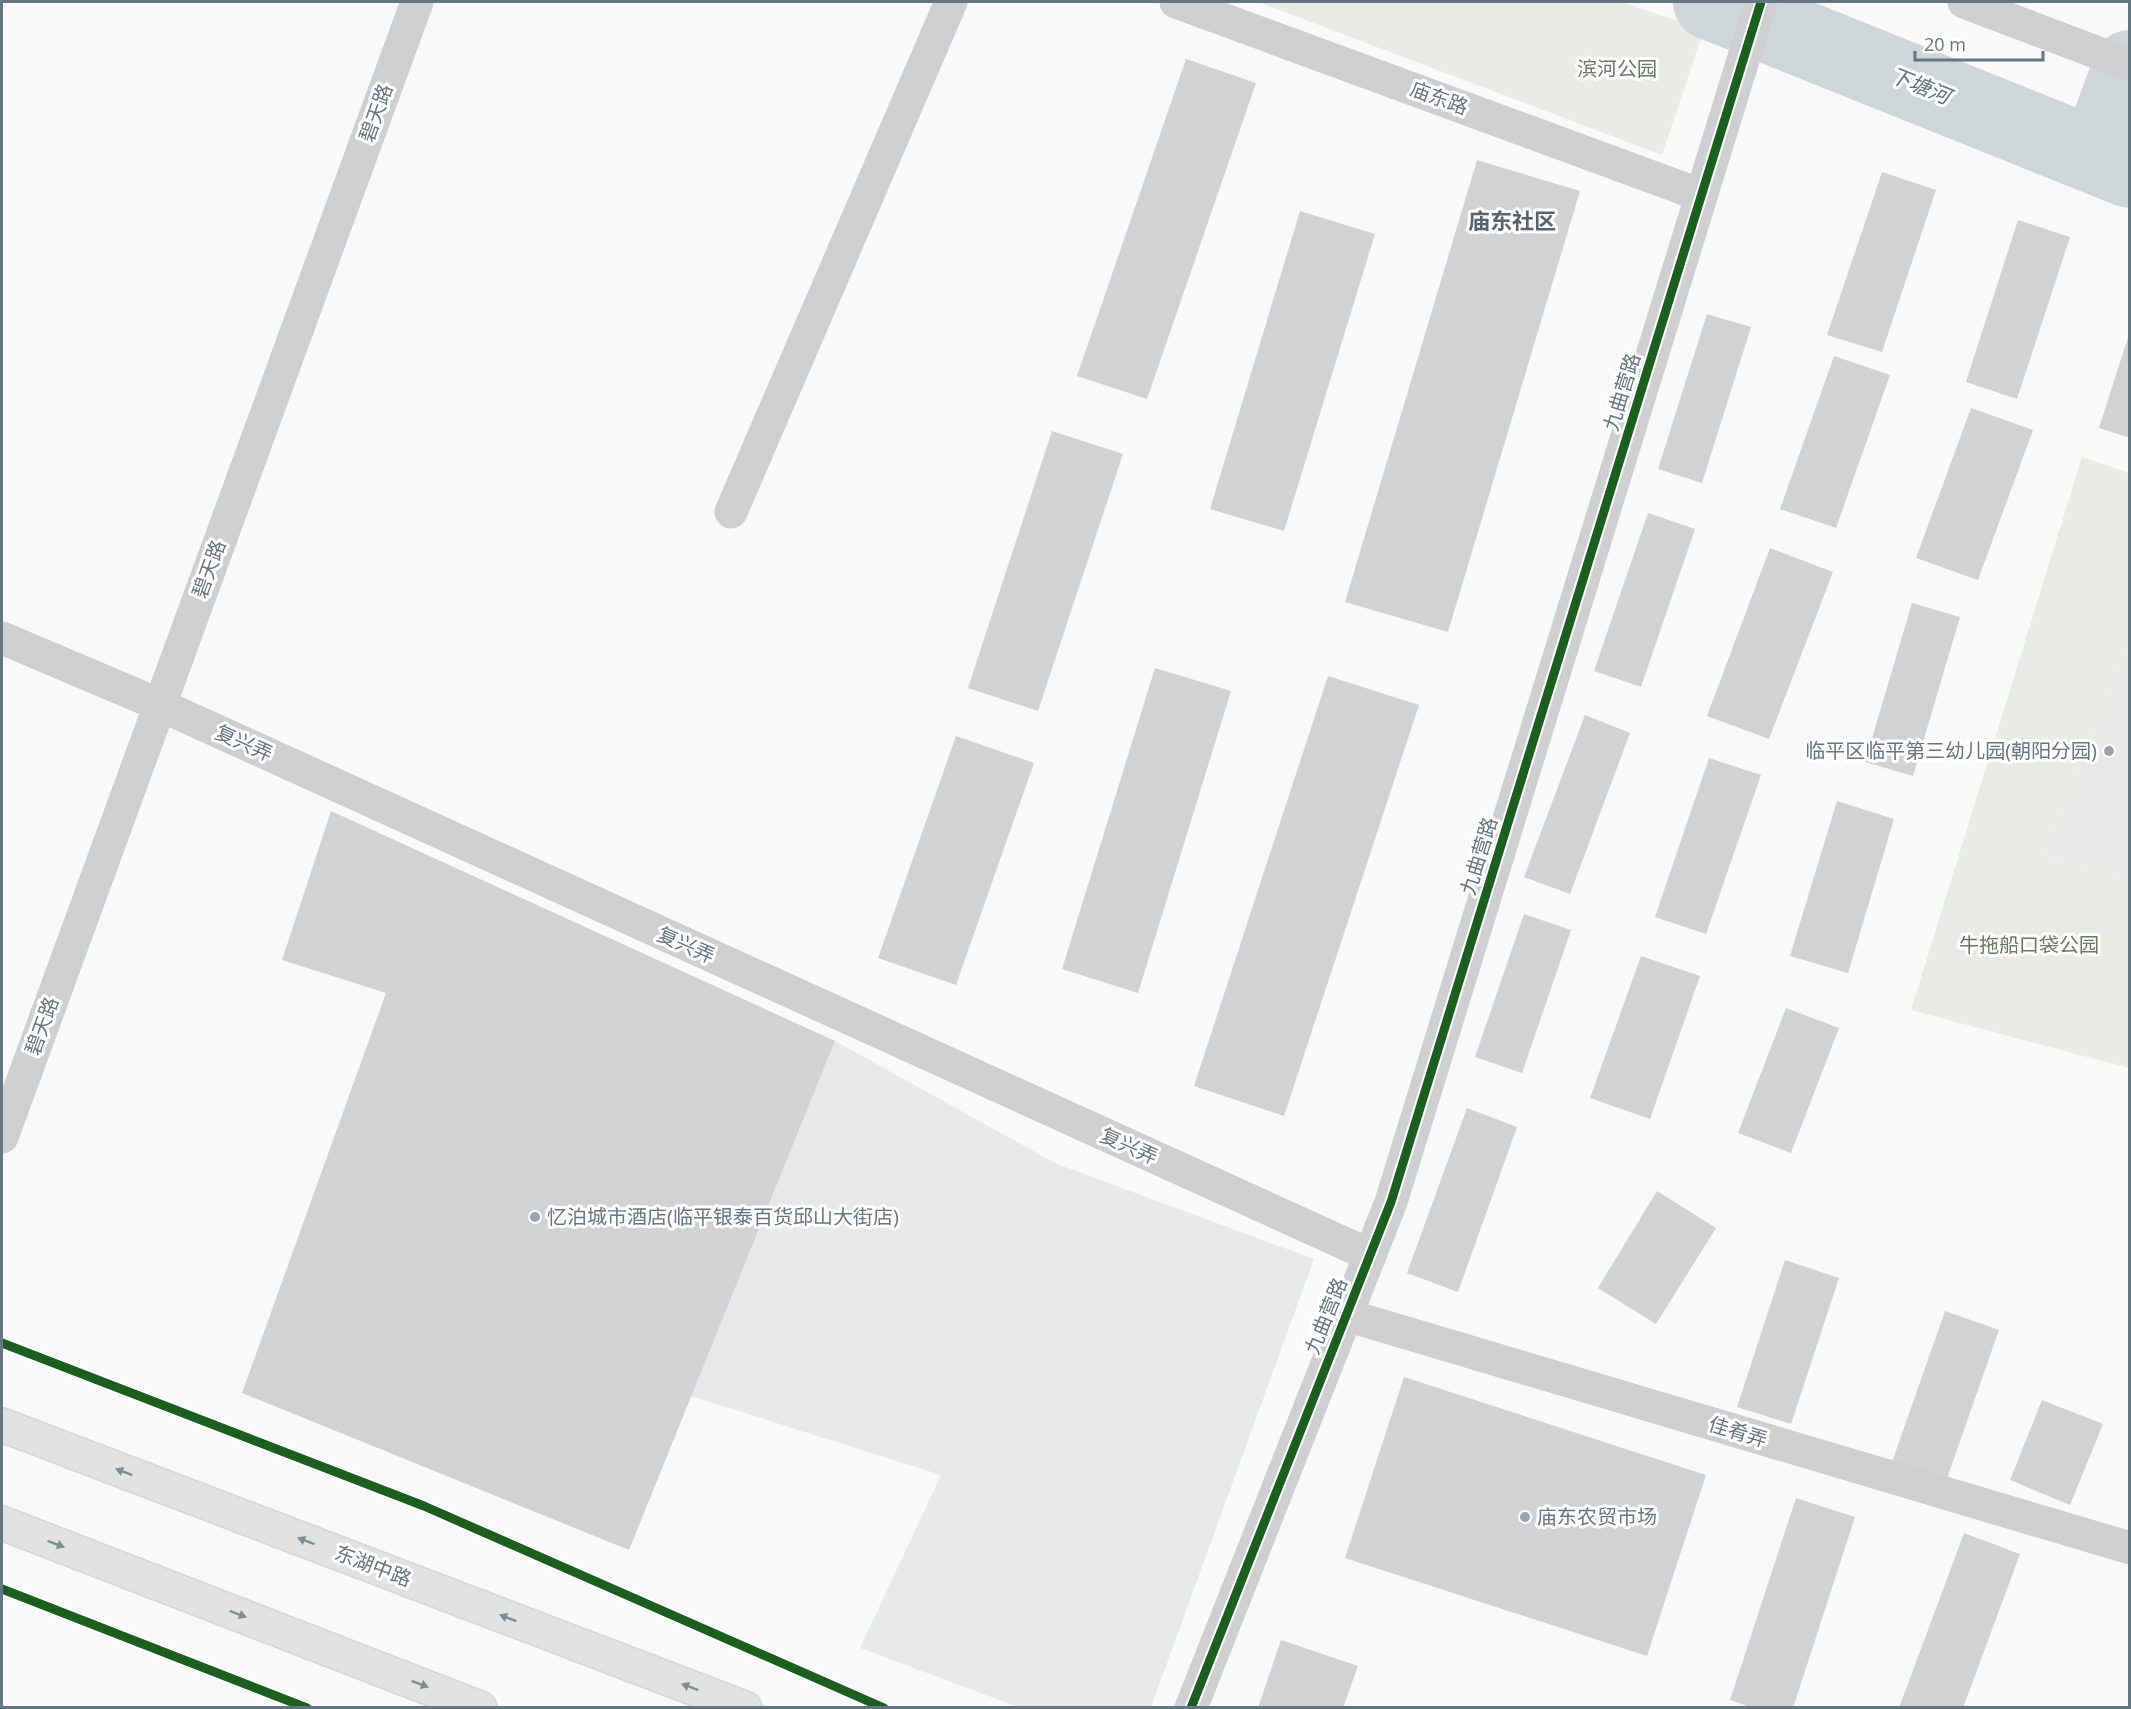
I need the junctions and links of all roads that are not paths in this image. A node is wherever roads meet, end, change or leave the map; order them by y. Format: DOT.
graph roads {
  1 [pos="417,2"];
  2 [pos="951,2"];
  3 [pos="1176,2"];
  4 [pos="1761,2"];
  5 [pos="1973,5"];
  6 [pos="2130,65"];
  7 [pos="1705,183"];
  8 [pos="731,512"];
  9 [pos="2,638"];
  10 [pos="160,705"];
  11 [pos="2,1137"];
  12 [pos="1370,1256"];
  13 [pos="1346,1316"];
  14 [pos="2,1425"];
  15 [pos="2,1523"];
  16 [pos="2130,1548"];
  17 [pos="480,1707"];
  18 [pos="745,1707"];
  19 [pos="1191,1707"];
  1 -- 10 [label="street, 碧天路"];
  2 -- 8 [label="street"];
  3 -- 7 [label="street, 庙东路"];
  4 -- 7 [label="street, 九曲营路"];
  5 -- 6 [label="street"];
  7 -- 12 [label="street, 九曲营路"];
  9 -- 10 [label="street, 复兴弄"];
  10 -- 11 [label="street, 碧天路"];
  10 -- 12 [label="street, 复兴弄"];
  12 -- 13 [label="street, 九曲营路"];
  13 -- 16 [label="street, 佳肴弄"];
  13 -- 19 [label="street, 九曲营路"];
  18 -- 14 [label="main road, 东湖中路, one-way"];
  15 -- 17 [label="main road, one-way"];
}
